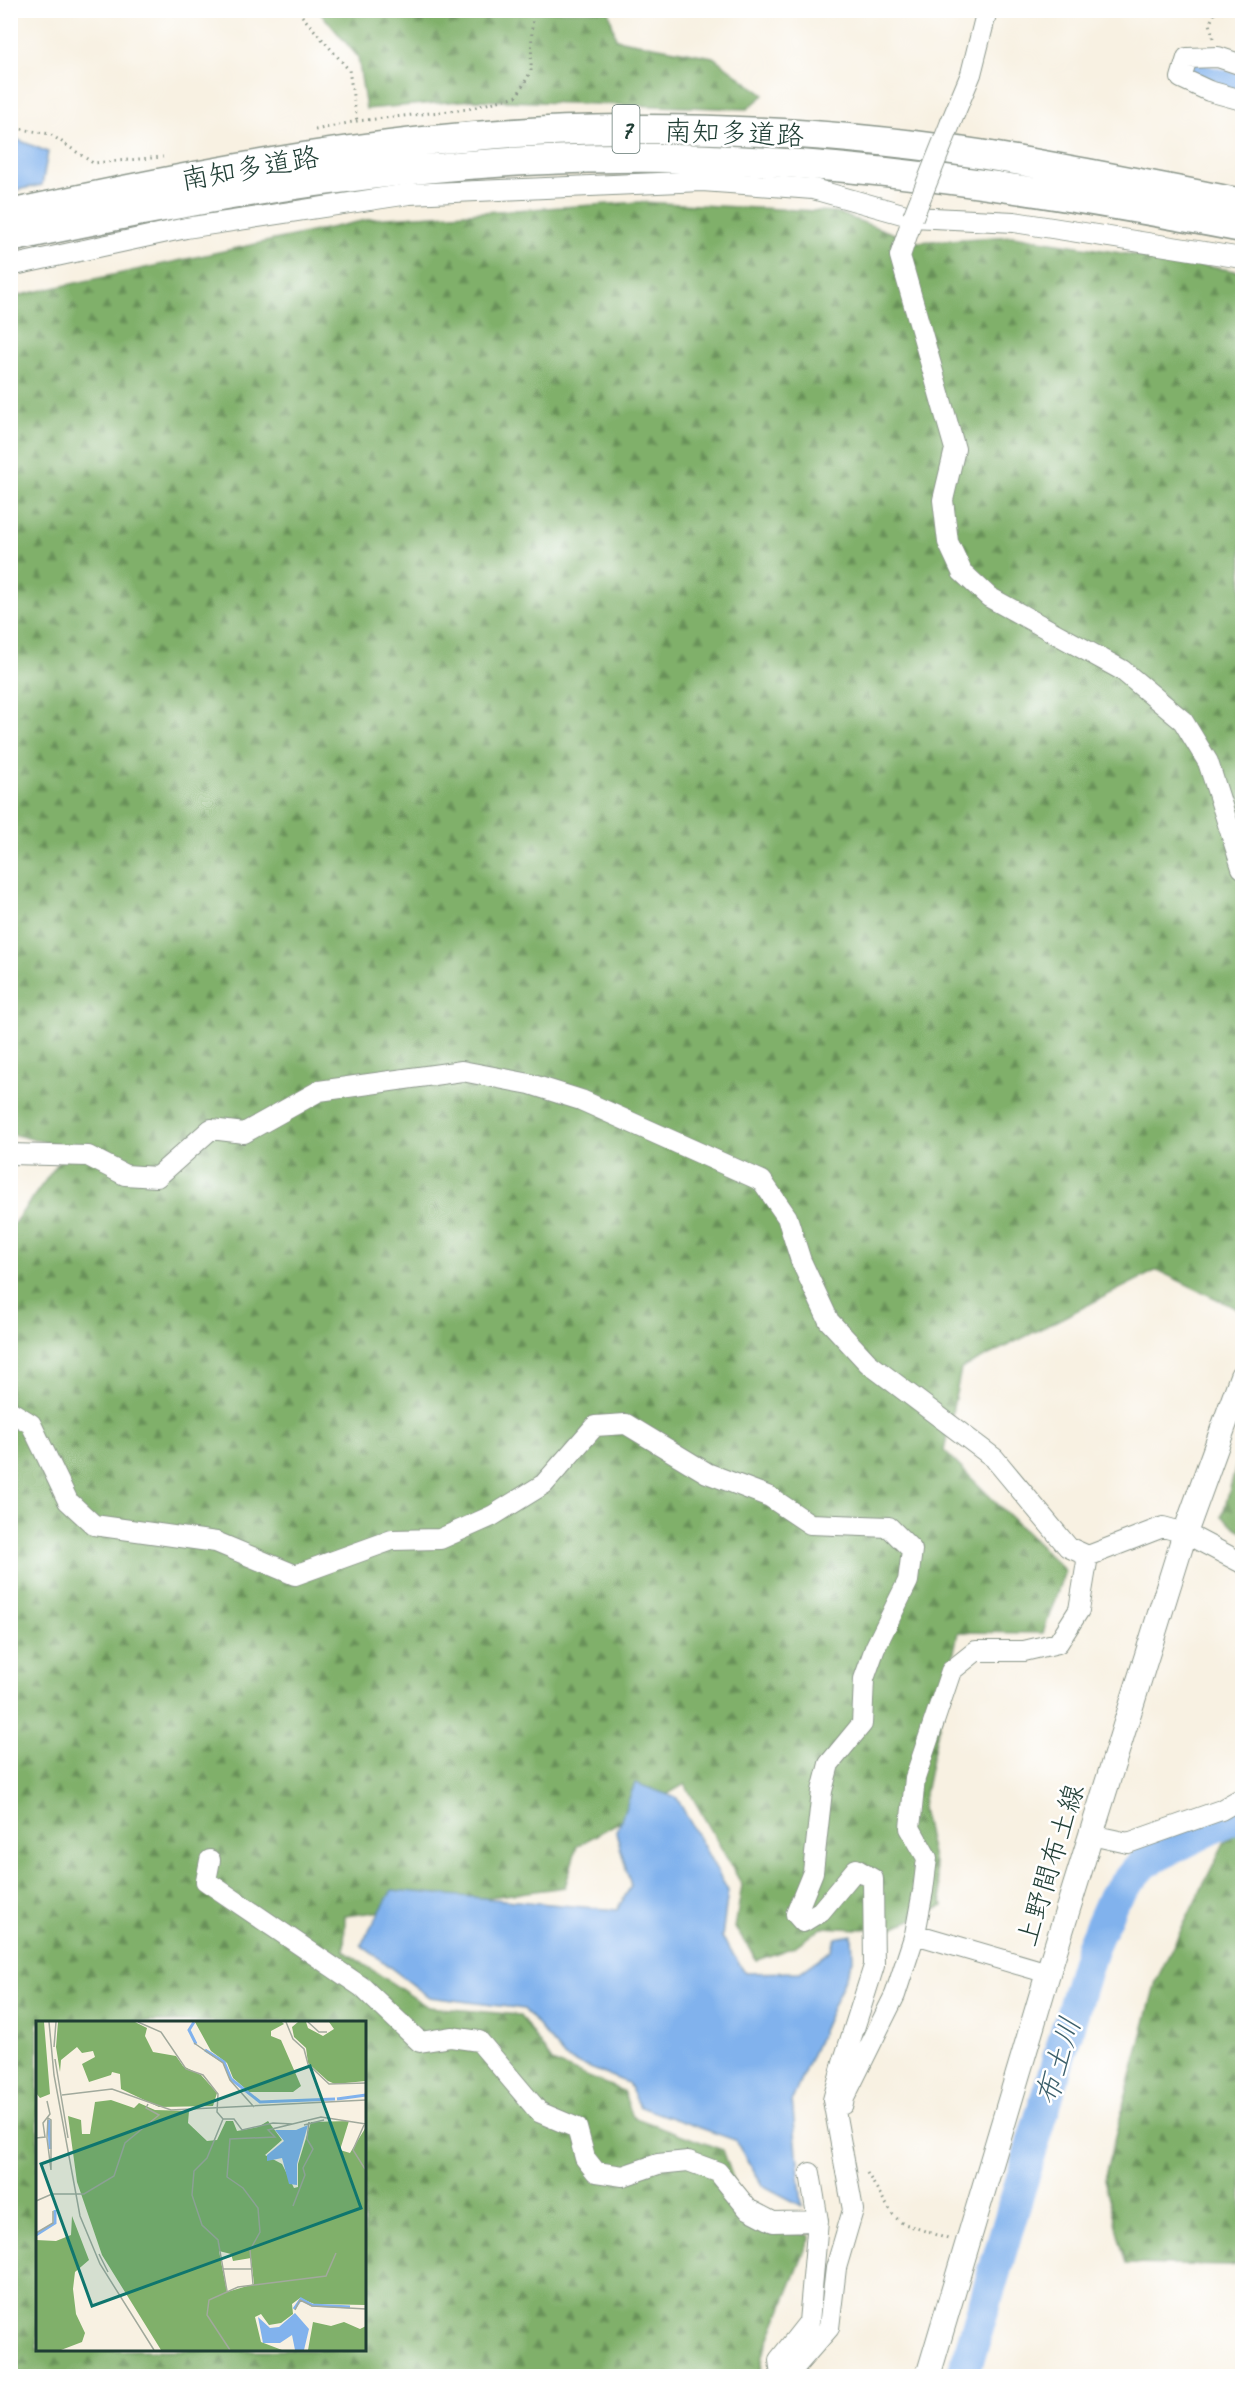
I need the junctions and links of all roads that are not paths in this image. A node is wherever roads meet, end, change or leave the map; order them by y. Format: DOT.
graph roads {
  1 [pos="987,10"];
  2 [pos="1242,65"];
  3 [pos="1242,100"];
  4 [pos="1242,203"];
  5 [pos="10,214"];
  6 [pos="912,217"];
  7 [pos="1242,228"];
  8 [pos="10,238"];
  9 [pos="1242,258"];
  10 [pos="10,266"];
  11 [pos="1242,868"];
  12 [pos="10,1154"];
  13 [pos="1242,1376"];
  14 [pos="10,1411"];
  15 [pos="1185,1533"];
  16 [pos="1088,1556"];
  17 [pos="1242,1563"];
  18 [pos="1242,1798"];
  19 [pos="1091,1835"];
  20 [pos="210,1860"];
  21 [pos="915,1934"];
  22 [pos="1048,1973"];
  23 [pos="840,2131"];
  24 [pos="810,2173"];
  25 [pos="818,2221"];
  26 [pos="781,2376"];
  27 [pos="787,2376"];
  28 [pos="928,2376"];
  1 -- 6 [label="street, bridge"];
  2 -- 3 [label="street"];
  4 -- 5 [label="highway, 南知多道路 / 7"];
  6 -- 9 [label="street"];
  6 -- 10 [label="street"];
  6 -- 11 [label="street"];
  7 -- 8 [label="highway, 南知多道路 / 7"];
  12 -- 16 [label="street"];
  13 -- 15 [label="main road, 上野間布土線"];
  14 -- 23 [label="street"];
  15 -- 16 [label="street"];
  15 -- 17 [label="street"];
  15 -- 19 [label="main road, 上野間布土線"];
  16 -- 21 [label="street"];
  18 -- 19 [label="street"];
  19 -- 22 [label="main road, 上野間布土線"];
  20 -- 25 [label="street"];
  21 -- 22 [label="street"];
  21 -- 23 [label="street"];
  22 -- 28 [label="main road, 上野間布土線"];
  23 -- 27 [label="street"];
  24 -- 25 [label="street"];
  25 -- 26 [label="street"];
}
